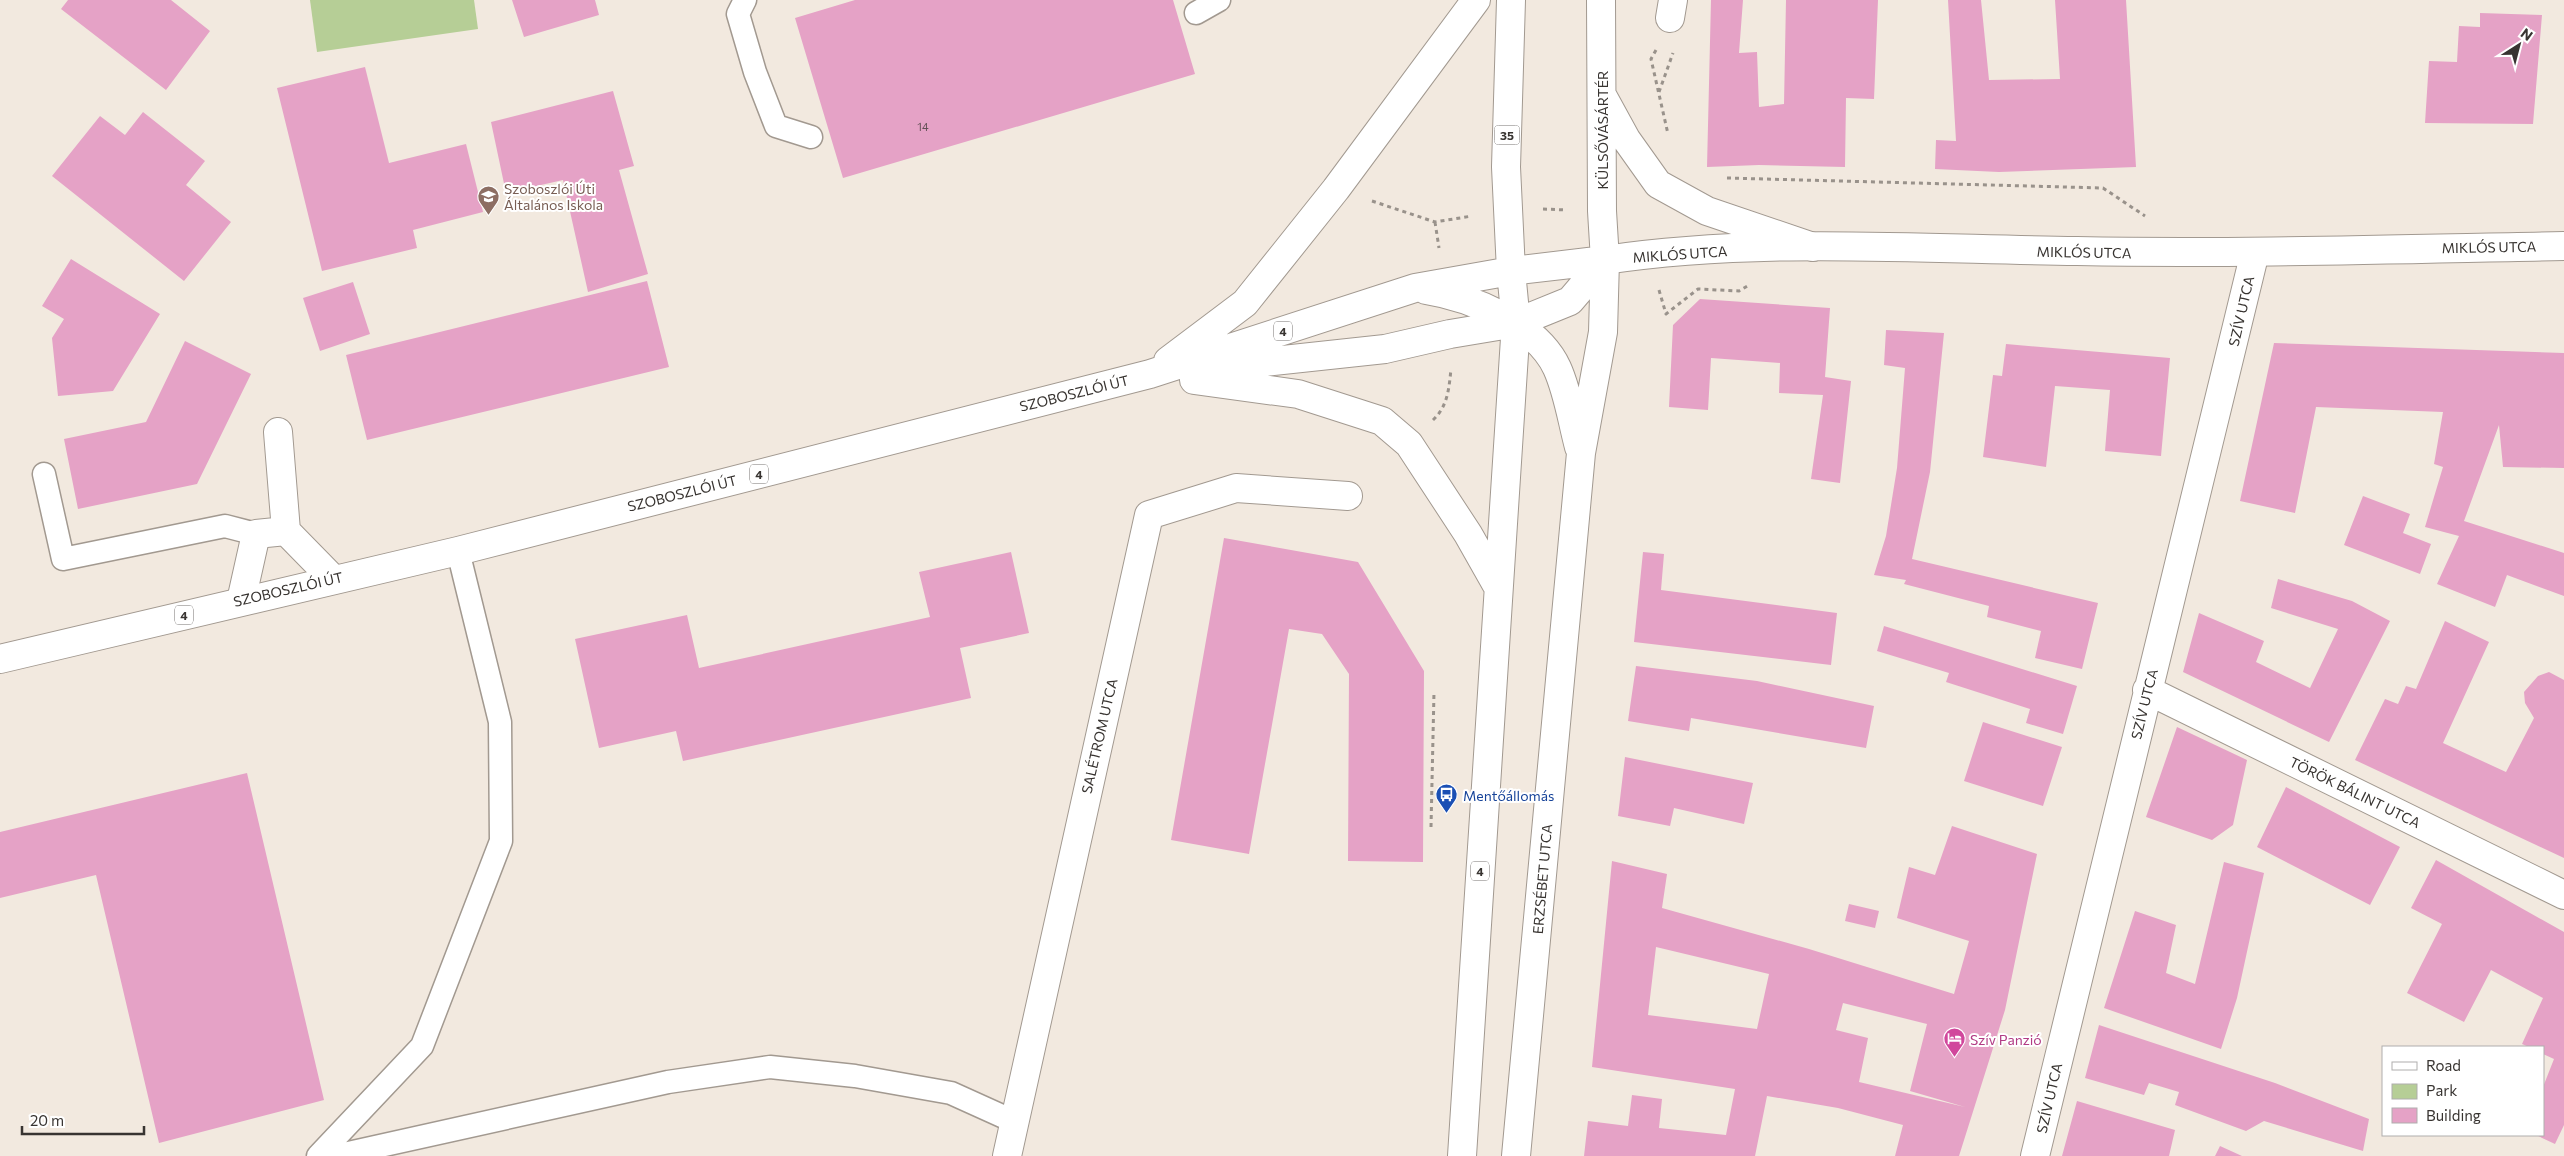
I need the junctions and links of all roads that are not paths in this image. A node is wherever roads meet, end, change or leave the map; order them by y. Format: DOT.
graph roads {
  1 [pos="745,0"];
  2 [pos="1219,0"];
  3 [pos="1476,0"];
  4 [pos="1511,0"];
  5 [pos="1601,0"];
  6 [pos="1196,12"];
  7 [pos="1601,93"];
  8 [pos="811,137"];
  9 [pos="2564,246"];
  10 [pos="1814,247"];
  11 [pos="2255,252"];
  12 [pos="1605,260"];
  13 [pos="1511,271"];
  14 [pos="1415,288"];
  15 [pos="1516,323"];
  16 [pos="1150,374"];
  17 [pos="278,432"];
  18 [pos="1581,453"];
  19 [pos="44,474"];
  20 [pos="1348,496"];
  21 [pos="286,531"];
  22 [pos="256,534"];
  23 [pos="458,550"];
  24 [pos="333,579"];
  25 [pos="1498,587"];
  26 [pos="241,601"];
  27 [pos="0,659"];
  28 [pos="2147,690"];
  29 [pos="2564,895"];
  30 [pos="1014,1121"];
  31 [pos="318,1156"];
  32 [pos="335,1156"];
  33 [pos="1007,1156"];
  34 [pos="1462,1156"];
  35 [pos="1516,1156"];
  36 [pos="2035,1156"];
  1 -- 8 [label="lane"];
  2 -- 6 [label="lane"];
  3 -- 16 [label="main road"];
  4 -- 13 [label="main road, 35"];
  5 -- 7 [label="main road, KÜLSŐVÁSÁRTÉR"];
  7 -- 10 [label="main road"];
  7 -- 12 [label="main road, KÜLSŐVÁSÁRTÉR"];
  9 -- 11 [label="main road, MIKLÓS UTCA"];
  10 -- 11 [label="main road, MIKLÓS UTCA"];
  10 -- 12 [label="main road, MIKLÓS UTCA"];
  11 -- 28 [label="main road, SZÍV UTCA"];
  12 -- 13 [label="main road, MIKLÓS UTCA"];
  12 -- 15 [label="main road"];
  12 -- 18 [label="main road, KÜLSŐVÁSÁRTÉR"];
  13 -- 14 [label="main road, SZOBOSZLÓI ÚT"];
  13 -- 15 [label="main road"];
  14 -- 15 [label="main road, 4"];
  14 -- 16 [label="main road, SZOBOSZLÓI ÚT / 4"];
  15 -- 16 [label="main road"];
  15 -- 18 [label="main road, 4"];
  15 -- 25 [label="main road"];
  16 -- 23 [label="main road, SZOBOSZLÓI ÚT / 4"];
  16 -- 25 [label="main road, 4"];
  17 -- 21 [label="main road"];
  18 -- 35 [label="main road, ERZSÉBET UTCA / 4"];
  19 -- 22 [label="lane"];
  20 -- 30 [label="main road, SALÉTROM UTCA"];
  21 -- 22 [label="main road"];
  21 -- 24 [label="main road"];
  22 -- 26 [label="main road"];
  23 -- 24 [label="main road, SZOBOSZLÓI ÚT / 4"];
  23 -- 31 [label="lane"];
  24 -- 26 [label="main road, SZOBOSZLÓI ÚT / 4"];
  25 -- 34 [label="main road, 4"];
  26 -- 27 [label="main road, SZOBOSZLÓI ÚT / 4"];
  28 -- 29 [label="main road, TÖRÖK BÁLINT UTCA"];
  28 -- 36 [label="main road, SZÍV UTCA"];
  30 -- 32 [label="lane"];
  30 -- 33 [label="main road, SALÉTROM UTCA"];
}
